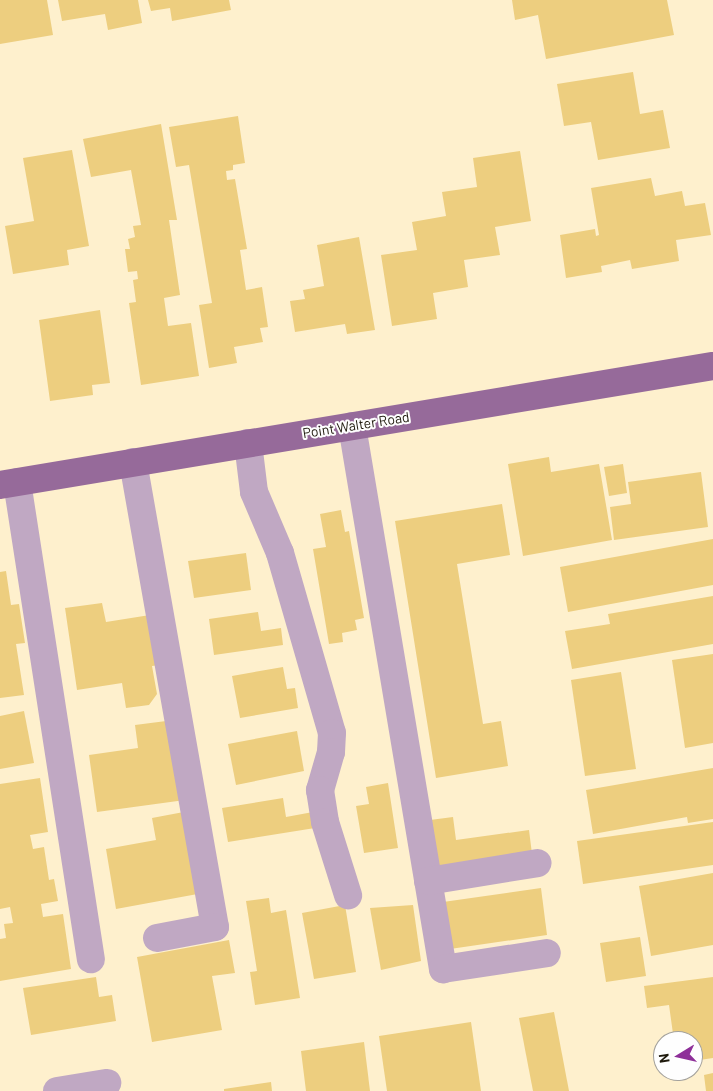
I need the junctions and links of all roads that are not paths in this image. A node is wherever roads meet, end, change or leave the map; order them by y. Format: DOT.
graph roads {
  1 [pos="713,366"];
  2 [pos="352,426"];
  3 [pos="248,443"];
  4 [pos="134,462"];
  5 [pos="8,483"];
  6 [pos="538,863"];
  7 [pos="428,881"];
  8 [pos="348,895"];
  9 [pos="157,938"];
  10 [pos="547,953"];
  11 [pos="91,959"];
  12 [pos="107,1083"];
  13 [pos="63,1091"];
  1 -- 2 [label="main road, Point Walter Road"];
  2 -- 3 [label="main road, Point Walter Road"];
  2 -- 7 [label="lane"];
  3 -- 4 [label="main road, Point Walter Road"];
  3 -- 8 [label="lane"];
  4 -- 5 [label="main road, Point Walter Road"];
  4 -- 9 [label="lane"];
  5 -- 11 [label="lane"];
  6 -- 7 [label="lane"];
  7 -- 10 [label="lane"];
  12 -- 13 [label="lane"];
}
